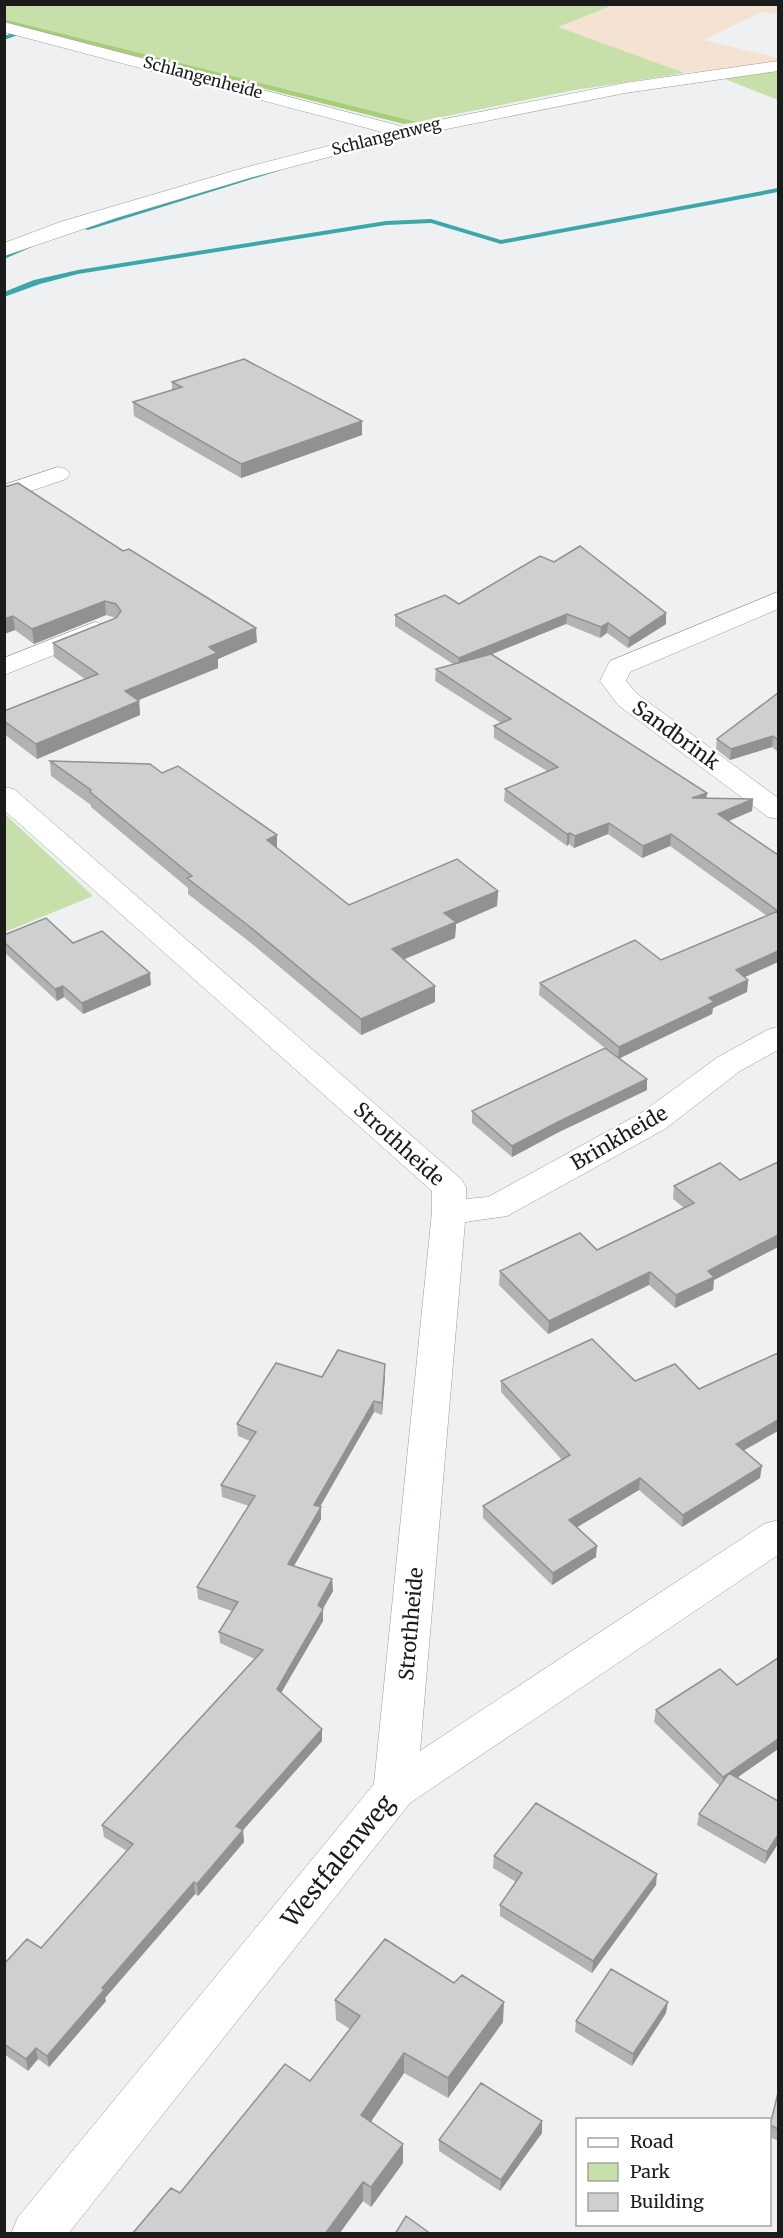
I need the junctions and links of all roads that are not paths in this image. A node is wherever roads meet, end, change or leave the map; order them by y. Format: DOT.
graph roads {
  1 [pos="4,27"];
  2 [pos="778,66"];
  3 [pos="400,131"];
  4 [pos="4,250"];
  5 [pos="58,474"];
  6 [pos="4,493"];
  7 [pos="778,600"];
  8 [pos="107,625"];
  9 [pos="4,667"];
  10 [pos="4,795"];
  11 [pos="778,810"];
  12 [pos="778,1036"];
  13 [pos="449,1212"];
  14 [pos="778,1535"];
  15 [pos="395,1790"];
  16 [pos="36,2234"];
  1 -- 3 [label="street, Schlangenheide"];
  2 -- 3 [label="street, Schlangenweg"];
  3 -- 4 [label="street, Schlangenweg"];
  5 -- 6 [label="street"];
  7 -- 11 [label="street, Sandbrink"];
  8 -- 9 [label="street"];
  10 -- 13 [label="street, Strothheide"];
  12 -- 13 [label="street, Brinkheide"];
  13 -- 15 [label="street, Strothheide"];
  14 -- 15 [label="street, Westfalenweg"];
  15 -- 16 [label="street, Westfalenweg"];
}
